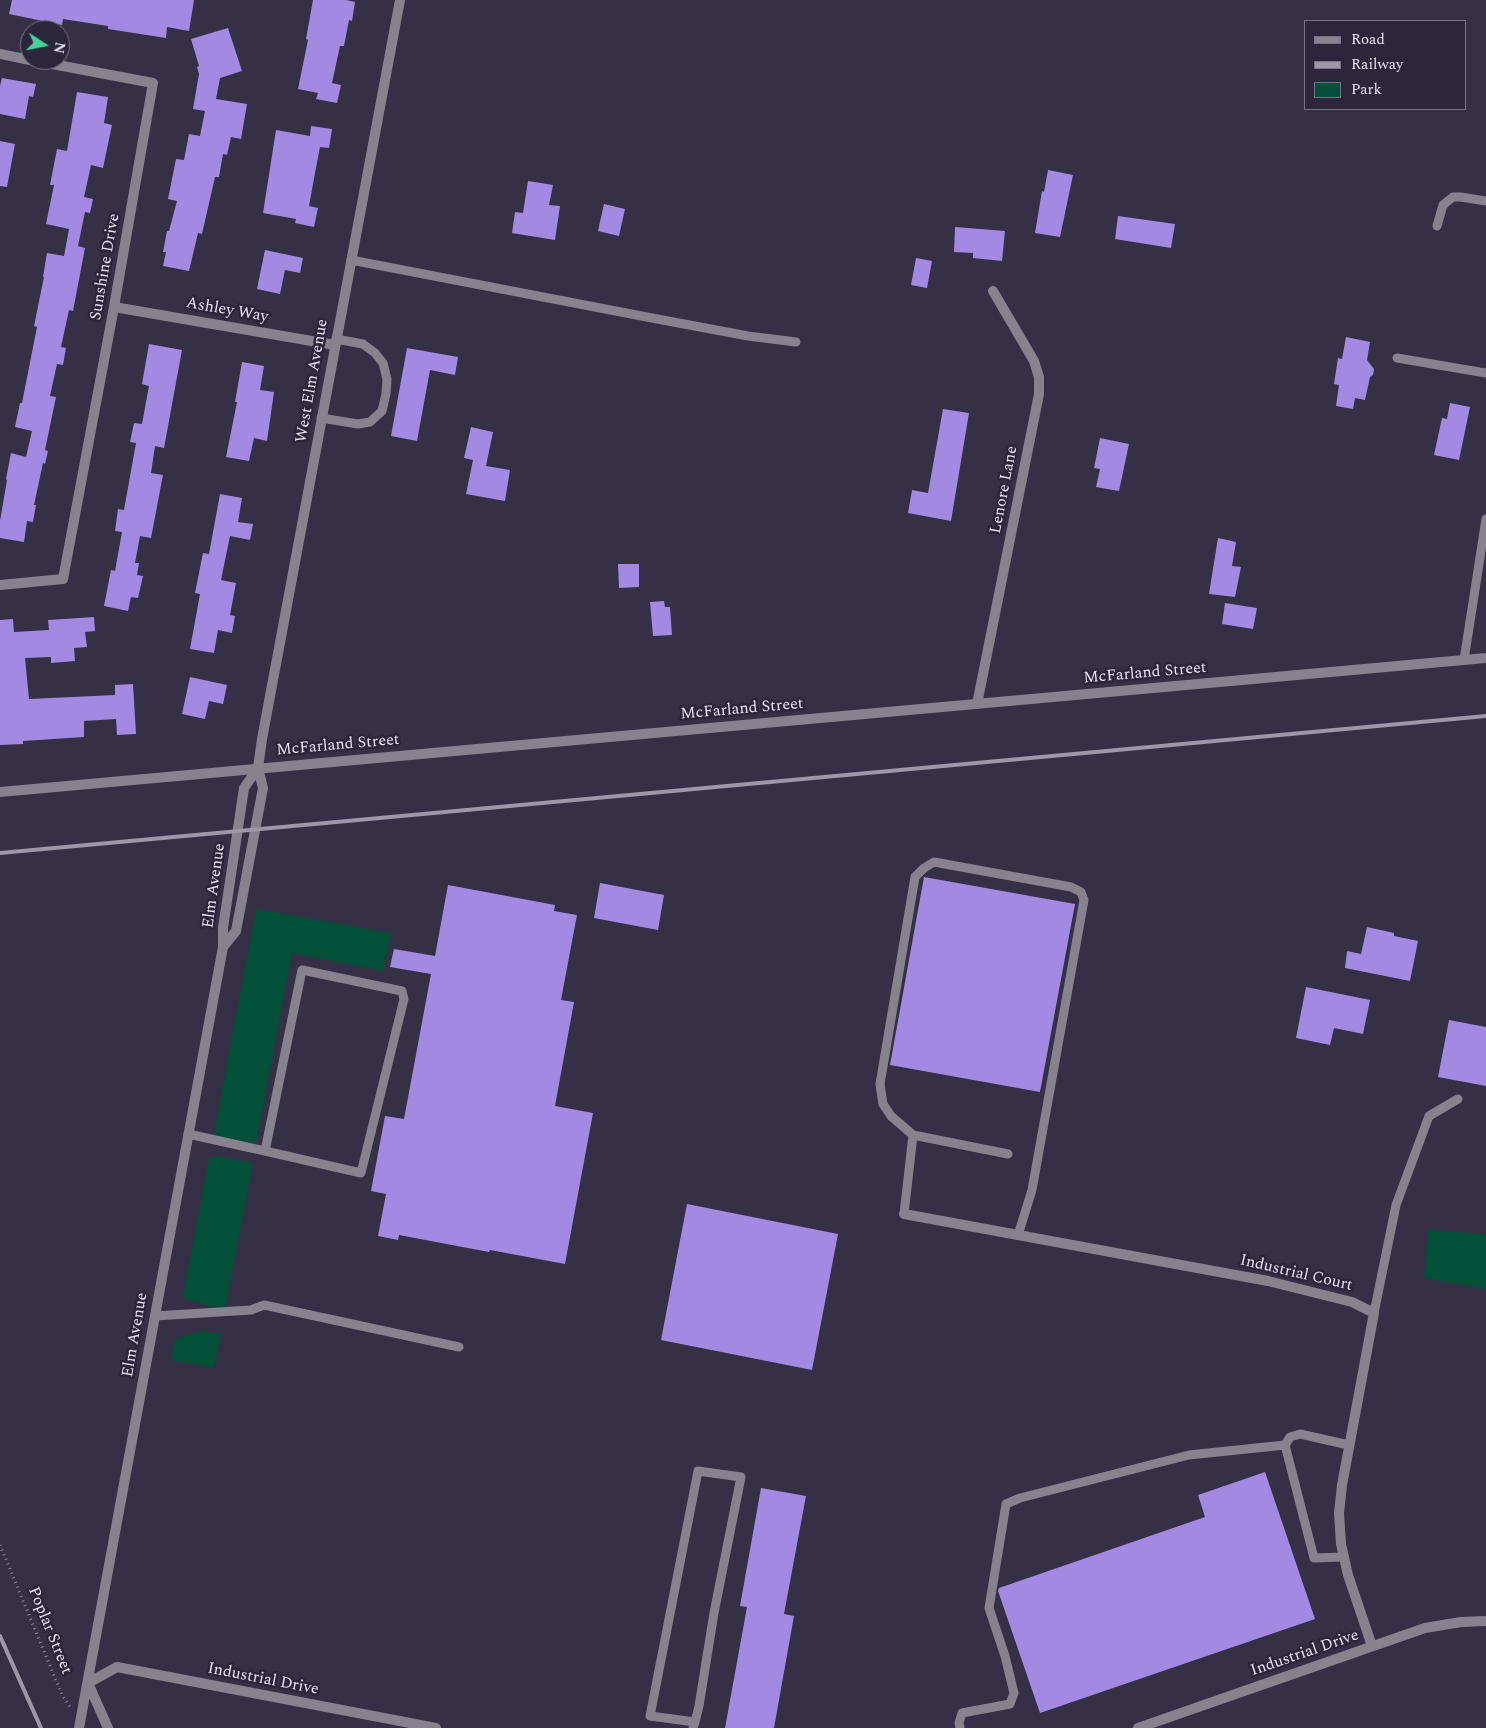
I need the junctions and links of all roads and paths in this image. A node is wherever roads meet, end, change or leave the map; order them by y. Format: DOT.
graph roads {
  1 [pos="400,0"];
  2 [pos="0,54"];
  3 [pos="20,58"];
  4 [pos="70,67"];
  5 [pos="1486,200"];
  6 [pos="1437,226"];
  7 [pos="350,260"];
  8 [pos="993,291"];
  9 [pos="114,307"];
  10 [pos="335,342"];
  11 [pos="796,342"];
  12 [pos="1397,358"];
  13 [pos="1486,373"];
  14 [pos="321,418"];
  15 [pos="1486,519"];
  16 [pos="0,585"];
  17 [pos="1486,658"];
  18 [pos="1464,660"];
  19 [pos="977,704"];
  20 [pos="258,768"];
  21 [pos="0,792"];
  22 [pos="255,828"];
  23 [pos="239,830"];
  24 [pos="223,947"];
  25 [pos="1458,1100"];
  26 [pos="188,1134"];
  27 [pos="913,1136"];
  28 [pos="264,1151"];
  29 [pos="1008,1154"];
  30 [pos="904,1214"];
  31 [pos="1018,1235"];
  32 [pos="1374,1313"];
  33 [pos="155,1316"];
  34 [pos="458,1347"];
  35 [pos="1285,1445"];
  36 [pos="1349,1445"];
  37 [pos="0,1545"];
  38 [pos="1344,1556"];
  39 [pos="1486,1620"];
  40 [pos="1372,1646"];
  41 [pos="88,1683"];
  42 [pos="80,1725"];
  43 [pos="694,1725"];
  44 [pos="108,1728"];
  45 [pos="436,1728"];
  46 [pos="960,1728"];
  47 [pos="1138,1728"];
  1 -- 7 [label="street, West Elm Avenue"];
  2 -- 3 [label="street, Sunshine Drive"];
  4 -- 9 [label="street, Sunshine Drive"];
  5 -- 6 [label="lane"];
  7 -- 10 [label="street, West Elm Avenue"];
  7 -- 11 [label="lane"];
  8 -- 19 [label="street, Lenore Lane"];
  9 -- 10 [label="street, Ashley Way"];
  9 -- 16 [label="street, Sunshine Drive"];
  10 -- 14 [label="street, West Elm Avenue"];
  10 -- 14 [label="lane"];
  12 -- 13 [label="lane"];
  14 -- 20 [label="street, West Elm Avenue"];
  15 -- 18 [label="lane"];
  17 -- 18 [label="street, McFarland Street"];
  18 -- 19 [label="street, McFarland Street"];
  19 -- 20 [label="street, McFarland Street"];
  20 -- 21 [label="street, McFarland Street"];
  20 -- 22 [label="street, West Elm Avenue"];
  20 -- 23 [label="street, West Elm Avenue"];
  22 -- 24 [label="street, Elm Avenue"];
  23 -- 24 [label="street, Elm Avenue"];
  24 -- 26 [label="street, Elm Avenue"];
  25 -- 32 [label="lane"];
  26 -- 28 [label="lane"];
  26 -- 33 [label="street, Elm Avenue"];
  27 -- 29 [label="lane"];
  27 -- 30 [label="lane"];
  27 -- 31 [label="lane"];
  28 -- 28 [label="lane"];
  30 -- 31 [label="street, Industrial Court"];
  31 -- 32 [label="street, Industrial Court"];
  32 -- 36 [label="street"];
  33 -- 34 [label="lane"];
  33 -- 41 [label="street, Elm Avenue"];
  35 -- 36 [label="lane"];
  35 -- 38 [label="lane"];
  35 -- 46 [label="lane"];
  36 -- 38 [label="street"];
  37 -- 42 [label="path, Poplar Street"];
  38 -- 40 [label="street"];
  39 -- 40 [label="street, Industrial Drive"];
  40 -- 47 [label="street, Industrial Drive"];
  41 -- 42 [label="street, Elm Avenue"];
  41 -- 44 [label="street"];
  41 -- 45 [label="street, Industrial Drive"];
  43 -- 43 [label="lane"];
}
